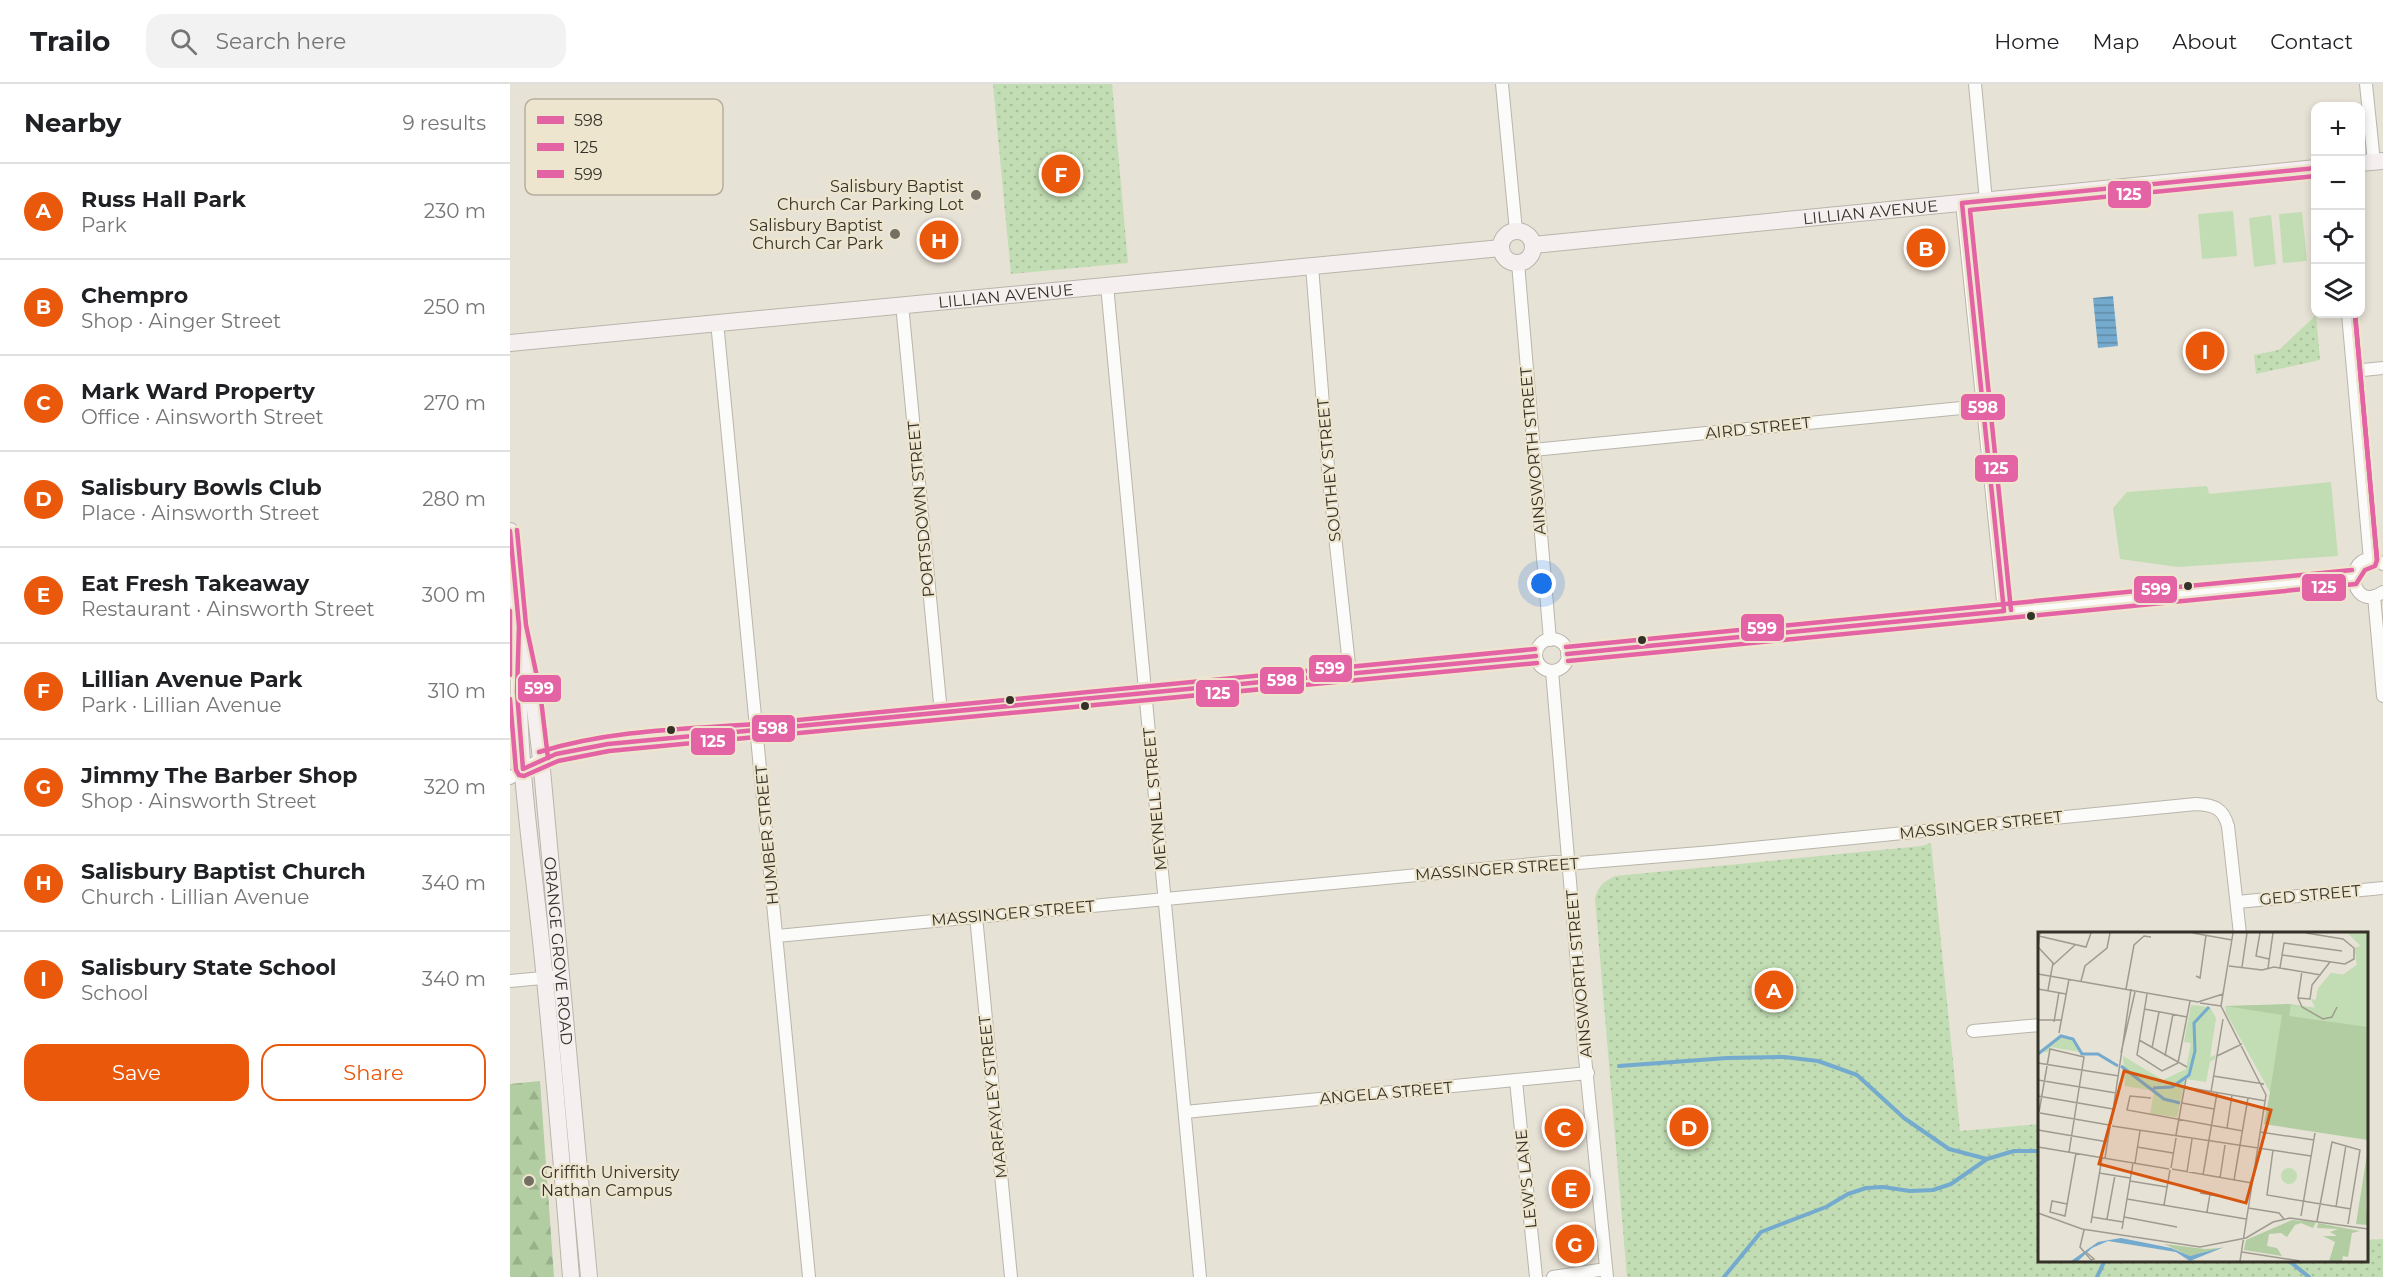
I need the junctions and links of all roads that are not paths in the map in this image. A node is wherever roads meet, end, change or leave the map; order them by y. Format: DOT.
graph roads {
  1 [pos="1502,84"];
  2 [pos="1975,84"];
  3 [pos="2366,84"];
  4 [pos="2372,162"];
  5 [pos="2311,168"];
  6 [pos="1986,201"];
  7 [pos="1962,203"];
  8 [pos="1516,231"];
  9 [pos="1533,245"];
  10 [pos="1501,248"];
  11 [pos="1518,263"];
  12 [pos="1312,266"];
  13 [pos="1107,285"];
  14 [pos="902,304"];
  15 [pos="2348,318"];
  16 [pos="717,322"];
  17 [pos="510,343"];
  18 [pos="2383,368"];
  19 [pos="2353,371"];
  20 [pos="1982,406"];
  21 [pos="1533,450"];
  22 [pos="510,531"];
  23 [pos="2370,560"];
  24 [pos="2383,564"];
  25 [pos="2353,577"];
  26 [pos="2379,594"];
  27 [pos="2004,611"];
  28 [pos="519,626"];
  29 [pos="1550,639"];
  30 [pos="1567,654"];
  31 [pos="1536,656"];
  32 [pos="1552,671"];
  33 [pos="1350,675"];
  34 [pos="1146,694"];
  35 [pos="2383,696"];
  36 [pos="940,713"];
  37 [pos="757,731"];
  38 [pos="541,759"];
  39 [pos="517,773"];
  40 [pos="1569,862"];
  41 [pos="2383,888"];
  42 [pos="1165,898"];
  43 [pos="2237,902"];
  44 [pos="976,916"];
  45 [pos="2240,932"];
  46 [pos="777,936"];
  47 [pos="552,977"];
  48 [pos="510,981"];
  49 [pos="2038,1025"];
  50 [pos="1973,1031"];
  51 [pos="1588,1073"];
  52 [pos="1516,1081"];
  53 [pos="1185,1112"];
  54 [pos="1606,1273"];
  55 [pos="571,1277"];
  56 [pos="589,1277"];
  57 [pos="809,1277"];
  58 [pos="1011,1277"];
  59 [pos="1200,1277"];
  60 [pos="1536,1277"];
  61 [pos="1553,1277"];
  1 -- 8 [label="street"];
  2 -- 6 [label="street"];
  3 -- 4 [label="street"];
  5 -- 6 [label="street, LILLIAN AVENUE"];
  6 -- 7 [label="street, LILLIAN AVENUE"];
  7 -- 9 [label="street, LILLIAN AVENUE"];
  7 -- 20 [label="street"];
  8 -- 9 [label="street"];
  8 -- 10 [label="street"];
  9 -- 11 [label="street"];
  10 -- 11 [label="street"];
  10 -- 12 [label="street, LILLIAN AVENUE"];
  11 -- 21 [label="street, AINSWORTH STREET"];
  12 -- 13 [label="street, LILLIAN AVENUE"];
  12 -- 33 [label="street, SOUTHEY STREET"];
  13 -- 14 [label="street, LILLIAN AVENUE"];
  13 -- 34 [label="street, MEYNELL STREET"];
  14 -- 16 [label="street, LILLIAN AVENUE"];
  14 -- 36 [label="street, PORTSDOWN STREET"];
  15 -- 19 [label="street"];
  16 -- 17 [label="street, LILLIAN AVENUE"];
  16 -- 37 [label="street, HUMBER STREET"];
  18 -- 19 [label="street"];
  19 -- 23 [label="street"];
  20 -- 21 [label="street, AIRD STREET"];
  20 -- 27 [label="street"];
  21 -- 29 [label="street, AINSWORTH STREET"];
  22 -- 28 [label="street, ORANGE GROVE ROAD"];
  23 -- 24 [label="street"];
  23 -- 25 [label="street"];
  25 -- 26 [label="street"];
  25 -- 27 [label="street"];
  26 -- 35 [label="street"];
  27 -- 30 [label="street"];
  28 -- 38 [label="street, ORANGE GROVE ROAD"];
  28 -- 39 [label="street, ORANGE GROVE ROAD"];
  29 -- 30 [label="street"];
  29 -- 31 [label="street"];
  30 -- 32 [label="street"];
  31 -- 32 [label="street"];
  31 -- 33 [label="street"];
  32 -- 40 [label="street, AINSWORTH STREET"];
  33 -- 34 [label="street"];
  34 -- 36 [label="street"];
  34 -- 42 [label="street, MEYNELL STREET"];
  36 -- 37 [label="street"];
  37 -- 38 [label="street"];
  37 -- 46 [label="street, HUMBER STREET"];
  38 -- 39 [label="street"];
  38 -- 47 [label="street, ORANGE GROVE ROAD"];
  39 -- 47 [label="street, ORANGE GROVE ROAD"];
  40 -- 42 [label="street, MASSINGER STREET"];
  40 -- 43 [label="street, MASSINGER STREET"];
  40 -- 51 [label="street, AINSWORTH STREET"];
  41 -- 43 [label="street, GED STREET"];
  42 -- 44 [label="street, MASSINGER STREET"];
  42 -- 53 [label="street, MEYNELL STREET"];
  43 -- 45 [label="street"];
  44 -- 46 [label="street, MASSINGER STREET"];
  44 -- 58 [label="street, MARFAYLEY STREET"];
  46 -- 57 [label="street, HUMBER STREET"];
  47 -- 48 [label="street"];
  47 -- 55 [label="street, ORANGE GROVE ROAD"];
  47 -- 56 [label="street, ORANGE GROVE ROAD"];
  49 -- 50 [label="street"];
  51 -- 52 [label="street, ANGELA STREET"];
  51 -- 54 [label="street, AINSWORTH STREET"];
  52 -- 53 [label="street, ANGELA STREET"];
  52 -- 60 [label="street, LEW'S LANE"];
  53 -- 59 [label="street, MEYNELL STREET"];
  54 -- 61 [label="street"];
}
